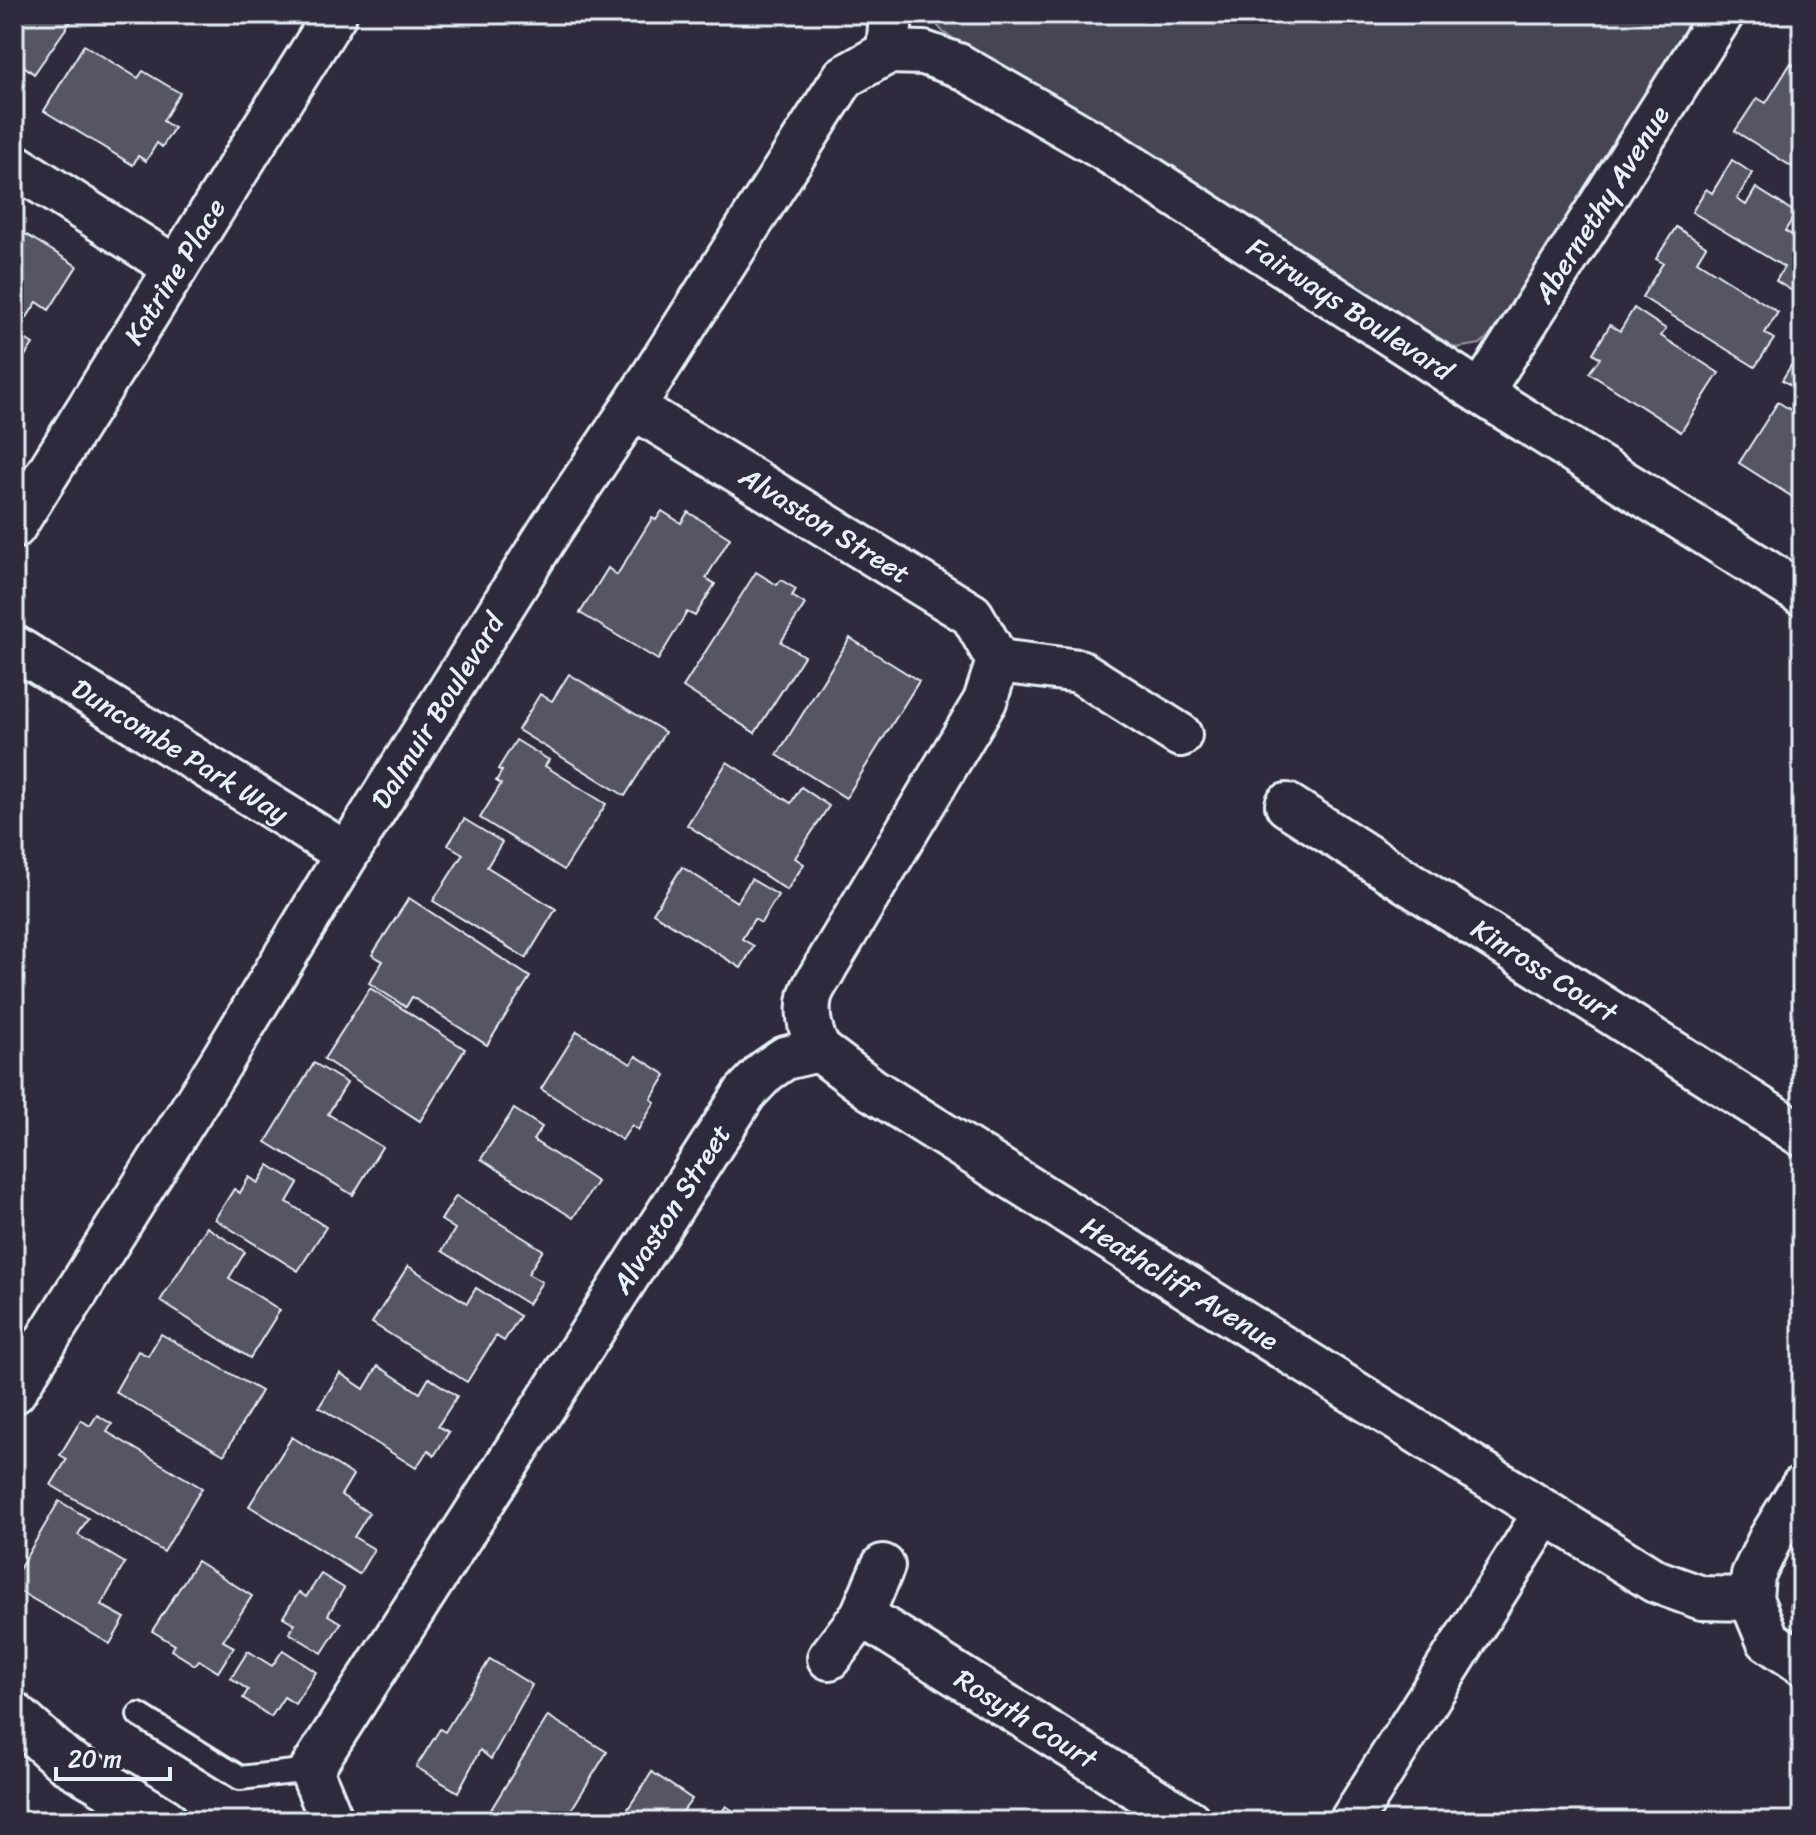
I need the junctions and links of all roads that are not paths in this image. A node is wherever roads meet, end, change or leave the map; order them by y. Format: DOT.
graph roads {
  1 [pos="335,14"];
  2 [pos="1722,14"];
  3 [pos="890,33"];
  4 [pos="14,165"];
  5 [pos="176,268"];
  6 [pos="1481,393"];
  7 [pos="633,407"];
  8 [pos="14,527"];
  9 [pos="1802,594"];
  10 [pos="14,647"];
  11 [pos="998,661"];
  12 [pos="1180,735"];
  13 [pos="1287,805"];
  14 [pos="347,854"];
  15 [pos="819,1050"];
  16 [pos="1802,1135"];
  17 [pos="14,1392"];
  18 [pos="1802,1487"];
  19 [pos="1545,1513"];
  20 [pos="883,1566"];
  21 [pos="1751,1599"];
  22 [pos="862,1615"];
  23 [pos="829,1658"];
  24 [pos="1802,1663"];
  25 [pos="14,1715"];
  26 [pos="139,1715"];
  27 [pos="311,1770"];
  28 [pos="165,1821"];
  29 [pos="332,1821"];
  30 [pos="1189,1821"];
  31 [pos="1351,1821"];
  1 -- 5 [label="street, Katrine Place"];
  2 -- 6 [label="street, Abernethy Avenue"];
  3 -- 6 [label="street, Fairways Boulevard"];
  3 -- 7 [label="street, Dalmuir Boulevard"];
  4 -- 5 [label="street"];
  5 -- 8 [label="street, Katrine Place"];
  6 -- 9 [label="street, Fairways Boulevard"];
  7 -- 11 [label="street, Alvaston Street"];
  7 -- 14 [label="street, Dalmuir Boulevard"];
  10 -- 14 [label="street, Duncombe Park Way"];
  11 -- 12 [label="street"];
  11 -- 15 [label="street"];
  13 -- 16 [label="street, Kinross Court"];
  14 -- 17 [label="street, Dalmuir Boulevard"];
  15 -- 19 [label="street, Heathcliff Avenue"];
  15 -- 27 [label="street, Alvaston Street"];
  18 -- 21 [label="street"];
  19 -- 21 [label="street, Heathcliff Avenue"];
  19 -- 31 [label="street"];
  20 -- 22 [label="street"];
  21 -- 24 [label="street"];
  22 -- 23 [label="street"];
  22 -- 30 [label="street, Rosyth Court"];
  25 -- 28 [label="street"];
  26 -- 27 [label="lane"];
  27 -- 29 [label="street"];
}
